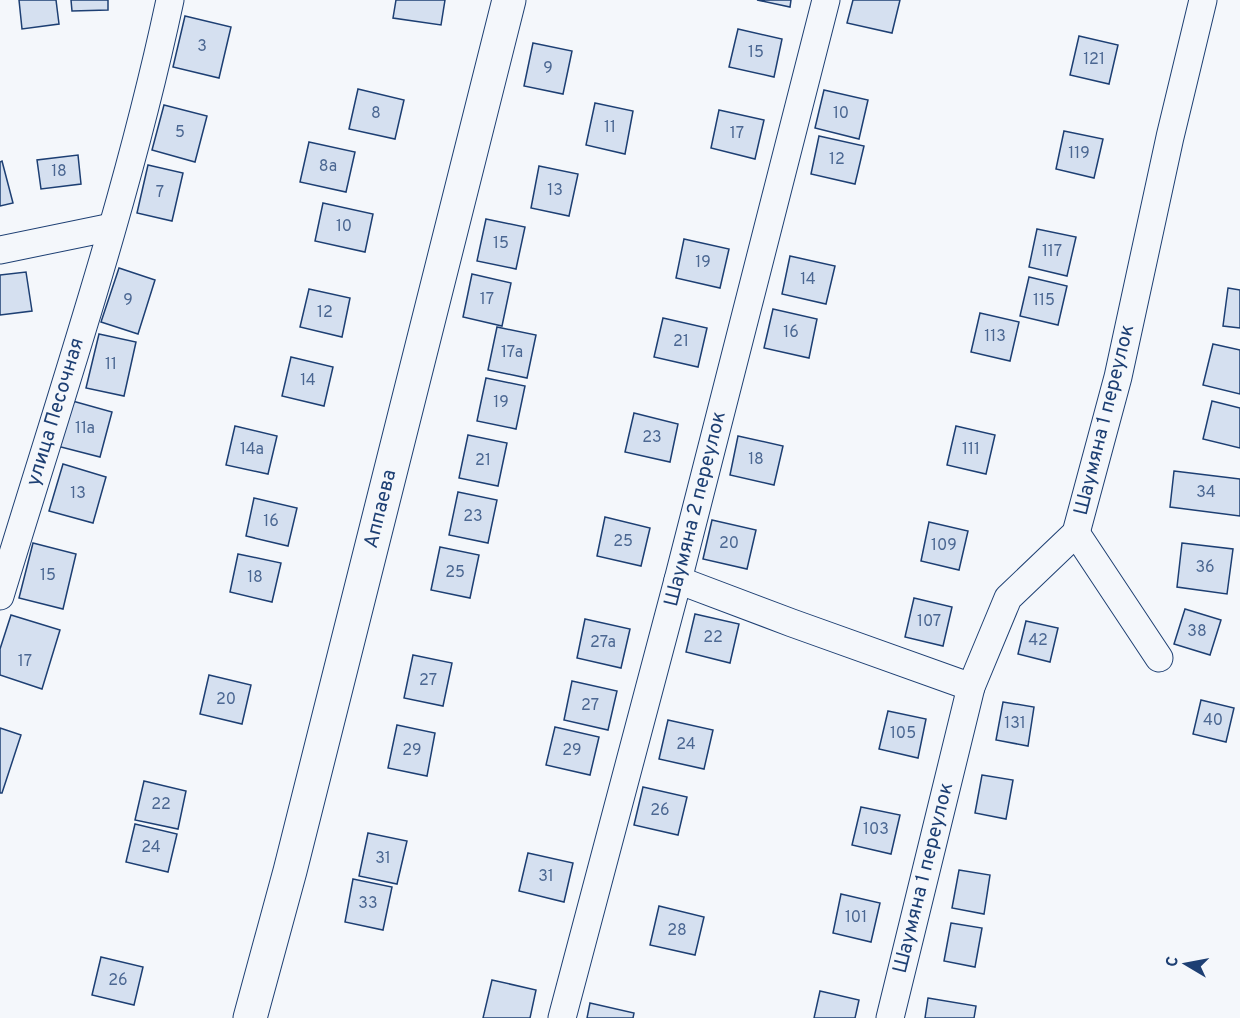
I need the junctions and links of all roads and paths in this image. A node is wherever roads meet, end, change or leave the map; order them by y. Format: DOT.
graph roads {
  1 [pos="170,0"];
  2 [pos="510,0"];
  3 [pos="826,0"];
  4 [pos="1203,0"];
  5 [pos="112,228"];
  6 [pos="0,250"];
  7 [pos="1076,533"];
  8 [pos="678,580"];
  9 [pos="0,596"];
  10 [pos="1160,658"];
  11 [pos="971,687"];
  12 [pos="250,1018"];
  13 [pos="562,1018"];
  14 [pos="890,1018"];
  1 -- 5 [label="street, улица Песочная"];
  2 -- 12 [label="street, Аппаева"];
  3 -- 8 [label="street, Шаумяна 2 переулок"];
  4 -- 7 [label="street, Шаумяна 1 переулок"];
  5 -- 6 [label="street"];
  5 -- 9 [label="street, улица Песочная"];
  7 -- 10 [label="street"];
  7 -- 11 [label="street, Шаумяна 1 переулок"];
  8 -- 11 [label="street"];
  8 -- 13 [label="street, Шаумяна 2 переулок"];
  11 -- 14 [label="street, Шаумяна 1 переулок"];
}
